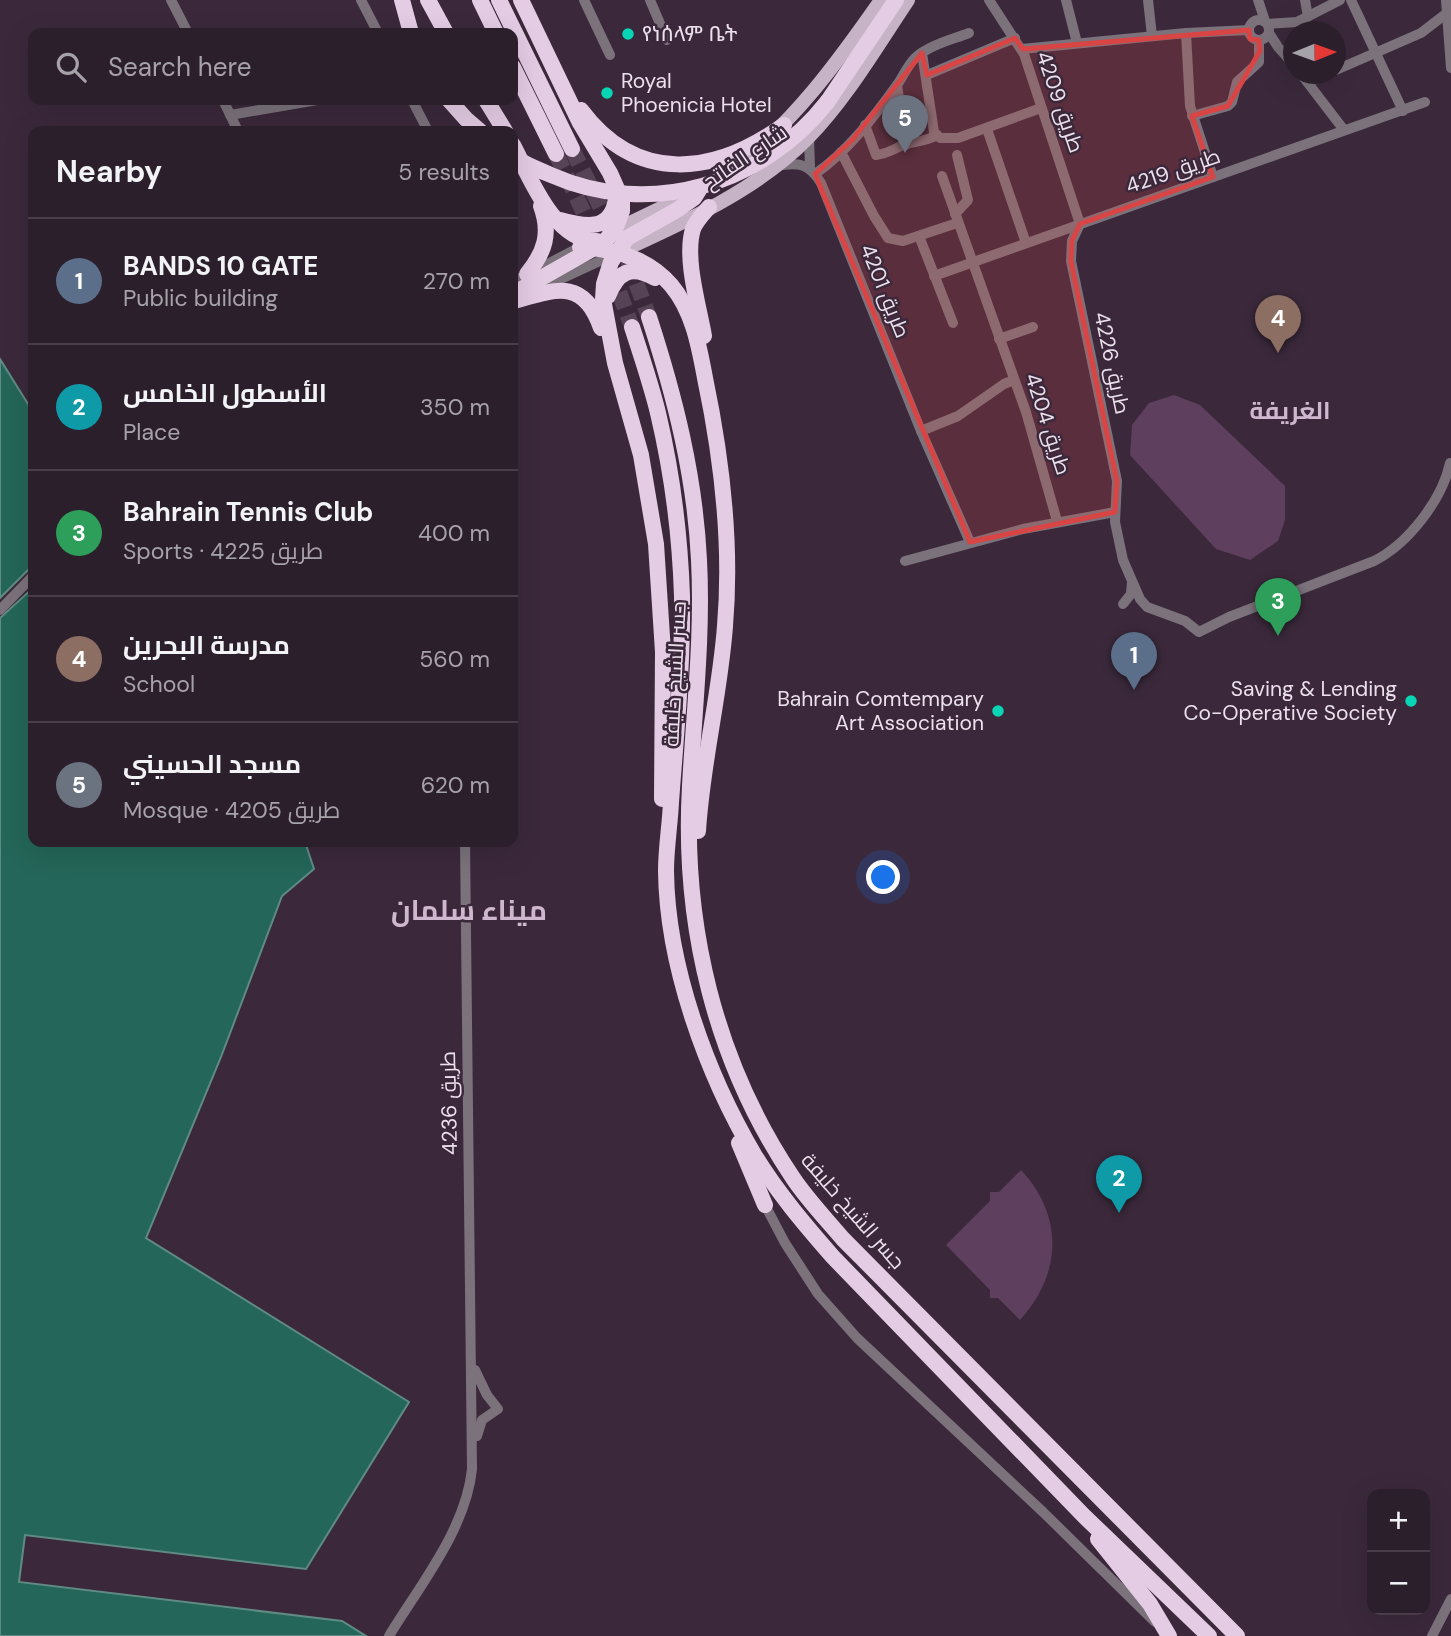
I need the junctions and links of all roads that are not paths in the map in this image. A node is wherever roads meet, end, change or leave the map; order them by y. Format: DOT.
graph roads {
  1 [pos="171,0"];
  2 [pos="361,0"];
  3 [pos="402,0"];
  4 [pos="428,0"];
  5 [pos="480,0"];
  6 [pos="499,0"];
  7 [pos="521,0"];
  8 [pos="584,0"];
  9 [pos="650,0"];
  10 [pos="881,0"];
  11 [pos="896,0"];
  12 [pos="908,0"];
  13 [pos="989,0"];
  14 [pos="1066,0"];
  15 [pos="1148,0"];
  16 [pos="1258,0"];
  17 [pos="1305,0"];
  18 [pos="1339,0"];
  19 [pos="1351,0"];
  20 [pos="1446,0"];
  21 [pos="1447,13"];
  22 [pos="1308,17"];
  23 [pos="185,28"];
  24 [pos="375,28"];
  25 [pos="410,28"];
  26 [pos="443,28"];
  27 [pos="494,28"];
  28 [pos="511,28"];
  29 [pos="1261,30"];
  30 [pos="970,33"];
  31 [pos="1186,33"];
  32 [pos="1152,36"];
  33 [pos="1450,37"];
  34 [pos="1015,38"];
  35 [pos="1412,38"];
  36 [pos="667,40"];
  37 [pos="1077,43"];
  38 [pos="518,44"];
  39 [pos="1022,49"];
  40 [pos="922,53"];
  41 [pos="1283,53"];
  42 [pos="1374,53"];
  43 [pos="1450,53"];
  44 [pos="610,55"];
  45 [pos="1346,65"];
  46 [pos="1451,68"];
  47 [pos="518,75"];
  48 [pos="557,75"];
  49 [pos="927,75"];
  50 [pos="1310,84"];
  51 [pos="897,85"];
  52 [pos="1425,102"];
  53 [pos="225,105"];
  54 [pos="288,105"];
  55 [pos="415,105"];
  56 [pos="453,105"];
  57 [pos="489,105"];
  58 [pos="1041,108"];
  59 [pos="1403,111"];
  60 [pos="230,115"];
  61 [pos="1192,116"];
  62 [pos="784,125"];
  63 [pos="865,125"];
  64 [pos="236,126"];
  65 [pos="425,126"];
  66 [pos="474,126"];
  67 [pos="502,126"];
  68 [pos="987,129"];
  69 [pos="1344,130"];
  70 [pos="937,135"];
  71 [pos="809,137"];
  72 [pos="906,145"];
  73 [pos="841,152"];
  74 [pos="518,155"];
  75 [pos="957,155"];
  76 [pos="518,160"];
  77 [pos="775,166"];
  78 [pos="813,171"];
  79 [pos="942,176"];
  80 [pos="1213,177"];
  81 [pos="533,184"];
  82 [pos="617,186"];
  83 [pos="699,190"];
  84 [pos="709,206"];
  85 [pos="555,218"];
  86 [pos="956,218"];
  87 [pos="1080,224"];
  88 [pos="919,236"];
  89 [pos="608,243"];
  90 [pos="1026,243"];
  91 [pos="971,263"];
  92 [pos="934,276"];
  93 [pos="520,278"];
  94 [pos="673,287"];
  95 [pos="518,296"];
  96 [pos="518,297"];
  97 [pos="518,298"];
  98 [pos="649,317"];
  99 [pos="606,319"];
  100 [pos="953,323"];
  101 [pos="632,327"];
  102 [pos="1033,327"];
  103 [pos="999,339"];
  104 [pos="615,363"];
  105 [pos="1014,380"];
  106 [pos="709,394"];
  107 [pos="920,431"];
  108 [pos="1451,461"];
  109 [pos="1447,486"];
  110 [pos="1115,512"];
  111 [pos="1057,521"];
  112 [pos="970,542"];
  113 [pos="905,561"];
  114 [pos="1132,580"];
  115 [pos="28,581"];
  116 [pos="1124,604"];
  117 [pos="0,610"];
  118 [pos="465,847"];
  119 [pos="666,871"];
  120 [pos="692,900"];
  121 [pos="730,1110"];
  122 [pos="765,1205"];
  123 [pos="472,1364"];
  124 [pos="474,1451"];
  125 [pos="1084,1516"];
  126 [pos="1451,1600"];
  127 [pos="389,1636"];
  128 [pos="1169,1636"];
  129 [pos="1209,1636"];
  130 [pos="1237,1636"];
  131 [pos="1432,1636"];
  1 -- 23 [label="street"];
  2 -- 24 [label="street"];
  3 -- 25 [label="highway"];
  4 -- 26 [label="highway"];
  5 -- 27 [label="highway"];
  6 -- 28 [label="highway"];
  7 -- 48 [label="highway"];
  8 -- 44 [label="street"];
  9 -- 36 [label="street"];
  10 -- 62 [label="main road, شارع الفاتح"];
  11 -- 76 [label="highway, bridge"];
  12 -- 71 [label="main road, شارع الفاتح"];
  13 -- 34 [label="street, طريق 4209"];
  14 -- 37 [label="street"];
  15 -- 32 [label="street"];
  16 -- 29 [label="street"];
  17 -- 22 [label="street"];
  18 -- 22 [label="street"];
  19 -- 42 [label="street"];
  20 -- 21 [label="street"];
  21 -- 33 [label="street"];
  21 -- 35 [label="street"];
  22 -- 29 [label="street"];
  29 -- 31 [label="street"];
  29 -- 41 [label="street"];
  29 -- 61 [label="street"];
  30 -- 40 [label="street"];
  31 -- 32 [label="street"];
  31 -- 61 [label="street"];
  32 -- 37 [label="street"];
  33 -- 35 [label="street"];
  33 -- 43 [label="street"];
  34 -- 39 [label="street, طريق 4209"];
  34 -- 49 [label="street"];
  35 -- 42 [label="street"];
  37 -- 39 [label="street"];
  38 -- 47 [label="highway"];
  39 -- 58 [label="street, طريق 4209"];
  40 -- 49 [label="street"];
  40 -- 51 [label="street"];
  42 -- 45 [label="street"];
  42 -- 59 [label="street"];
  43 -- 46 [label="street"];
  48 -- 62 [label="highway"];
  48 -- 82 [label="highway"];
  49 -- 70 [label="street"];
  50 -- 69 [label="street"];
  51 -- 63 [label="street"];
  51 -- 72 [label="street"];
  52 -- 59 [label="street, طريق 4219"];
  53 -- 60 [label="street"];
  54 -- 60 [label="street"];
  55 -- 65 [label="street"];
  56 -- 66 [label="highway"];
  57 -- 67 [label="highway"];
  58 -- 68 [label="street"];
  58 -- 87 [label="street, طريق 4209"];
  59 -- 69 [label="street, طريق 4219"];
  60 -- 64 [label="street"];
  61 -- 80 [label="street"];
  62 -- 83 [label="main road, شارع الفاتح"];
  63 -- 72 [label="street"];
  63 -- 73 [label="street"];
  68 -- 70 [label="street"];
  68 -- 90 [label="street"];
  69 -- 80 [label="street, طريق 4219"];
  70 -- 72 [label="street"];
  71 -- 77 [label="main road, شارع الفاتح"];
  71 -- 78 [label="street, طريق 4201"];
  73 -- 78 [label="street"];
  73 -- 88 [label="street"];
  74 -- 81 [label="highway"];
  75 -- 86 [label="street"];
  77 -- 78 [label="street"];
  77 -- 84 [label="main road, شارع الفاتح"];
  78 -- 107 [label="street, طريق 4201"];
  79 -- 86 [label="street, طريق 4204"];
  80 -- 87 [label="street, طريق 4219"];
  81 -- 85 [label="highway"];
  81 -- 93 [label="highway"];
  82 -- 85 [label="highway"];
  82 -- 89 [label="highway"];
  83 -- 89 [label="highway"];
  84 -- 89 [label="main road, شارع الفاتح"];
  84 -- 106 [label="highway"];
  85 -- 89 [label="highway"];
  86 -- 88 [label="street"];
  86 -- 91 [label="street, طريق 4204"];
  87 -- 90 [label="street, طريق 4219"];
  87 -- 110 [label="street, طريق 4226"];
  88 -- 92 [label="street"];
  89 -- 93 [label="street"];
  89 -- 94 [label="highway"];
  89 -- 95 [label="highway"];
  89 -- 96 [label="street, شارع الفاتح"];
  89 -- 99 [label="highway"];
  90 -- 91 [label="street, طريق 4219"];
  91 -- 92 [label="street, طريق 4219"];
  91 -- 103 [label="street, طريق 4204"];
  92 -- 100 [label="street"];
  94 -- 99 [label="highway"];
  94 -- 106 [label="highway"];
  97 -- 104 [label="highway"];
  98 -- 120 [label="highway, جسر الشيخ خليفة"];
  99 -- 104 [label="highway"];
  101 -- 119 [label="highway, جسر الشيخ خليفة"];
  102 -- 103 [label="street"];
  103 -- 105 [label="street, طريق 4204"];
  104 -- 119 [label="highway"];
  105 -- 107 [label="street"];
  105 -- 111 [label="street, طريق 4204"];
  106 -- 120 [label="highway"];
  107 -- 112 [label="street"];
  108 -- 109 [label="street"];
  109 -- 114 [label="street, طريق 4226"];
  110 -- 111 [label="street"];
  110 -- 114 [label="street, طريق 4226"];
  111 -- 112 [label="street"];
  112 -- 113 [label="street"];
  114 -- 116 [label="street"];
  115 -- 117 [label="street"];
  118 -- 123 [label="street, طريق 4236"];
  119 -- 121 [label="highway, جسر الشيخ خليفة"];
  120 -- 130 [label="highway, جسر الشيخ خليفة"];
  121 -- 122 [label="highway"];
  121 -- 125 [label="highway, جسر الشيخ خليفة"];
  122 -- 128 [label="street"];
  123 -- 124 [label="street, طريق 4236"];
  123 -- 124 [label="street, طريق 4236"];
  124 -- 127 [label="street"];
  125 -- 128 [label="highway"];
  125 -- 129 [label="highway, جسر الشيخ خليفة"];
  126 -- 131 [label="street"];
}
